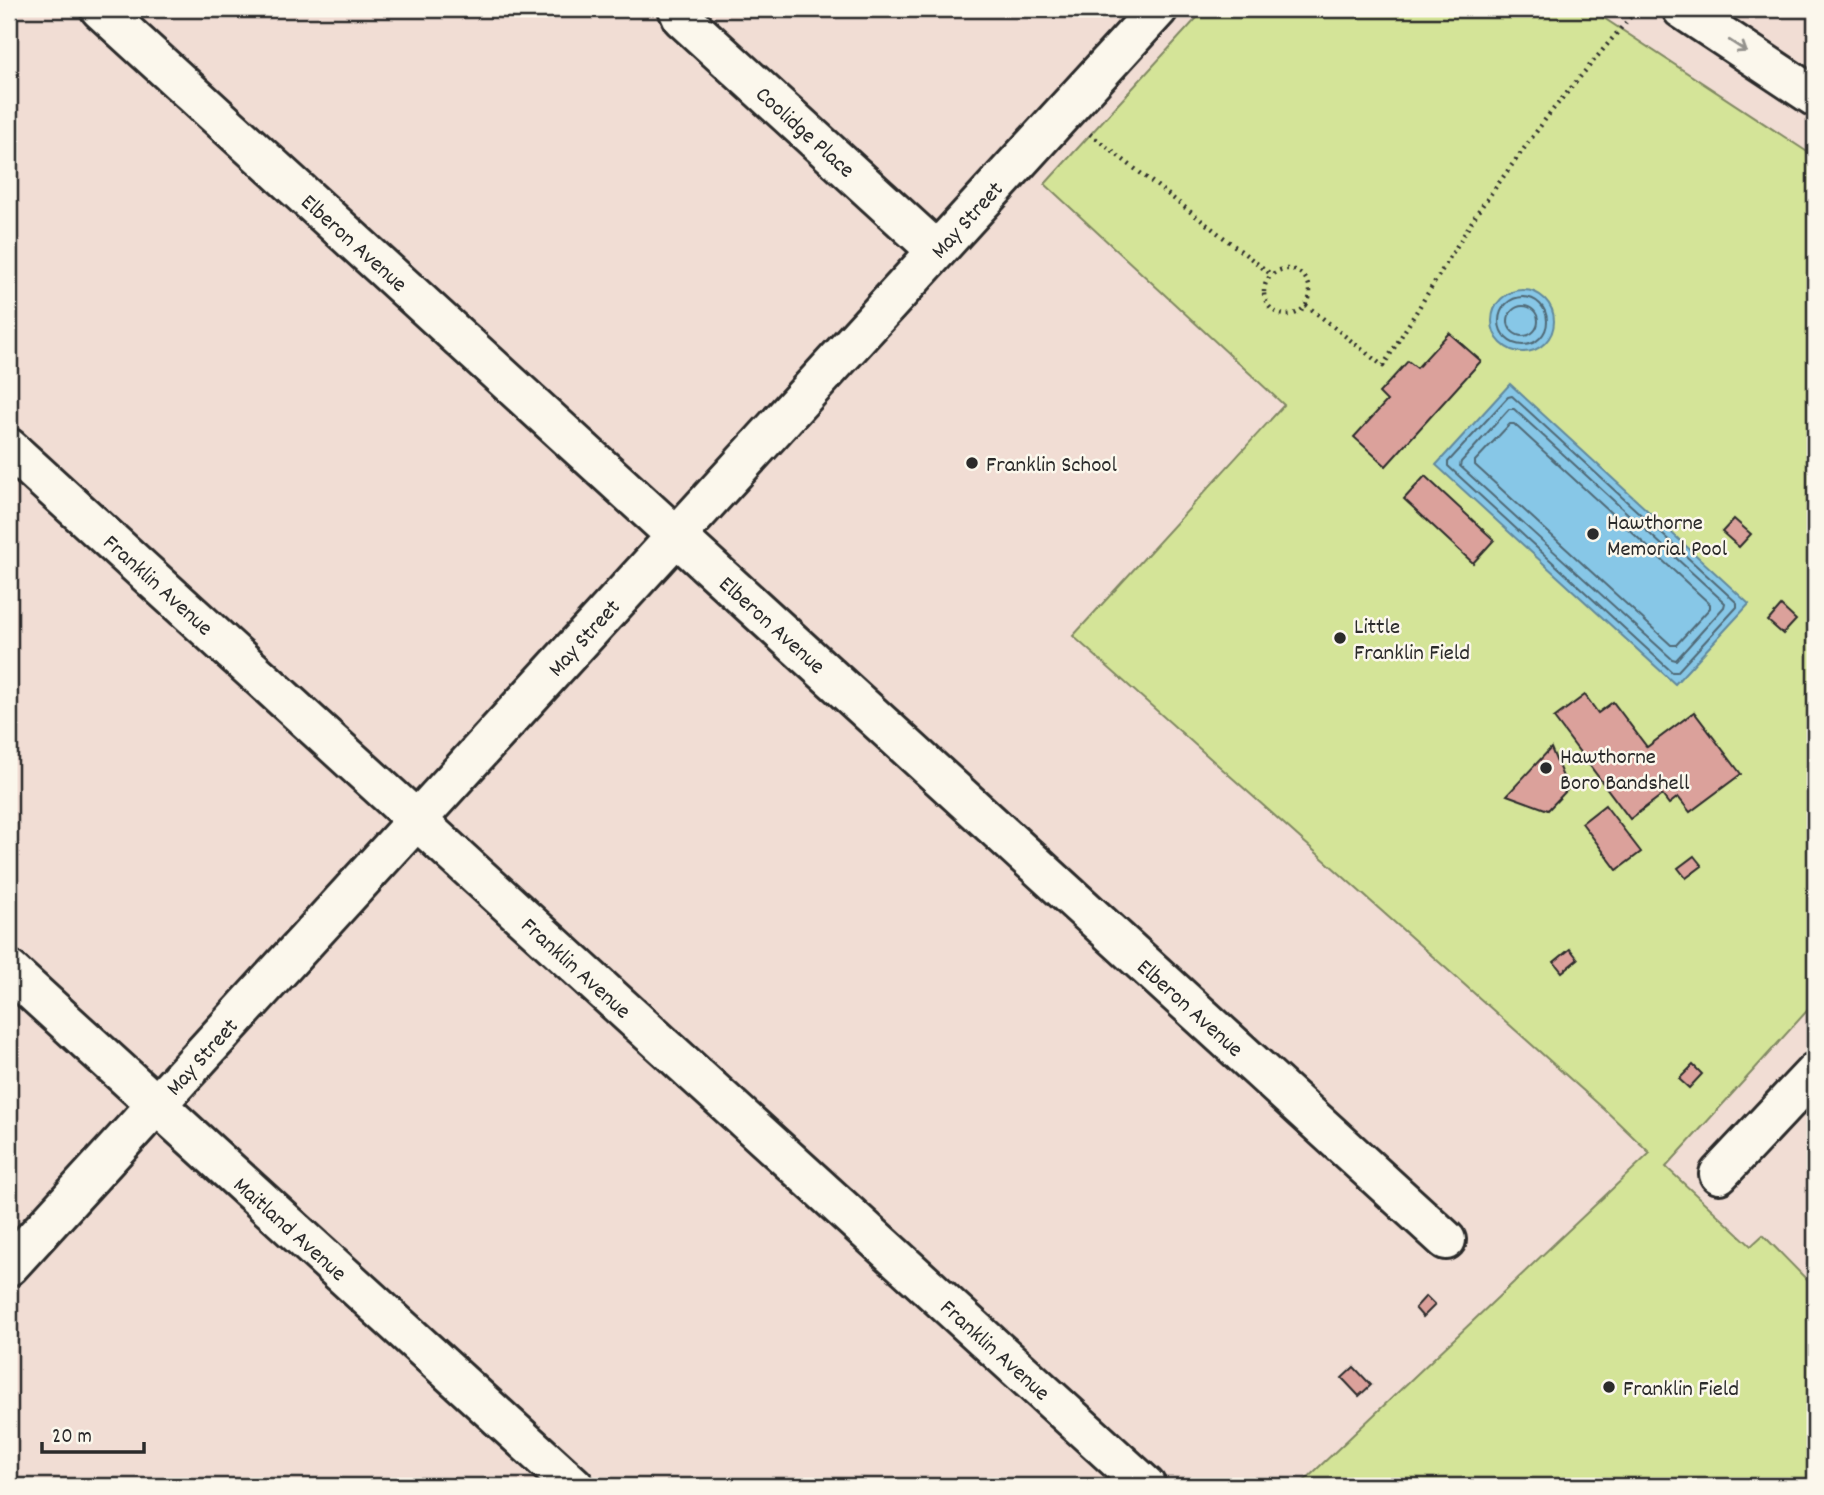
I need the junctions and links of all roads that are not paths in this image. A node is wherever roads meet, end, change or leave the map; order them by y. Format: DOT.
graph roads {
  1 [pos="100,9"];
  2 [pos="678,9"];
  3 [pos="1158,9"];
  4 [pos="1682,9"];
  5 [pos="1815,97"];
  6 [pos="937,251"];
  7 [pos="9,447"];
  8 [pos="677,536"];
  9 [pos="416,820"];
  10 [pos="9,970"];
  11 [pos="1811,1085"];
  12 [pos="156,1105"];
  13 [pos="1719,1174"];
  14 [pos="1446,1240"];
  15 [pos="9,1266"];
  16 [pos="574,1486"];
  17 [pos="1146,1486"];
  1 -- 8 [label="street, Elberon Avenue"];
  2 -- 6 [label="street, Coolidge Place"];
  3 -- 6 [label="street, May Street"];
  4 -- 5 [label="street, one-way"];
  6 -- 8 [label="street, May Street"];
  7 -- 9 [label="street, Franklin Avenue"];
  8 -- 9 [label="street, May Street"];
  8 -- 14 [label="street, Elberon Avenue"];
  9 -- 12 [label="street, May Street"];
  9 -- 17 [label="street, Franklin Avenue"];
  10 -- 12 [label="street, Maitland Avenue"];
  11 -- 13 [label="street"];
  12 -- 15 [label="street, May Street"];
  12 -- 16 [label="street, Maitland Avenue"];
}
